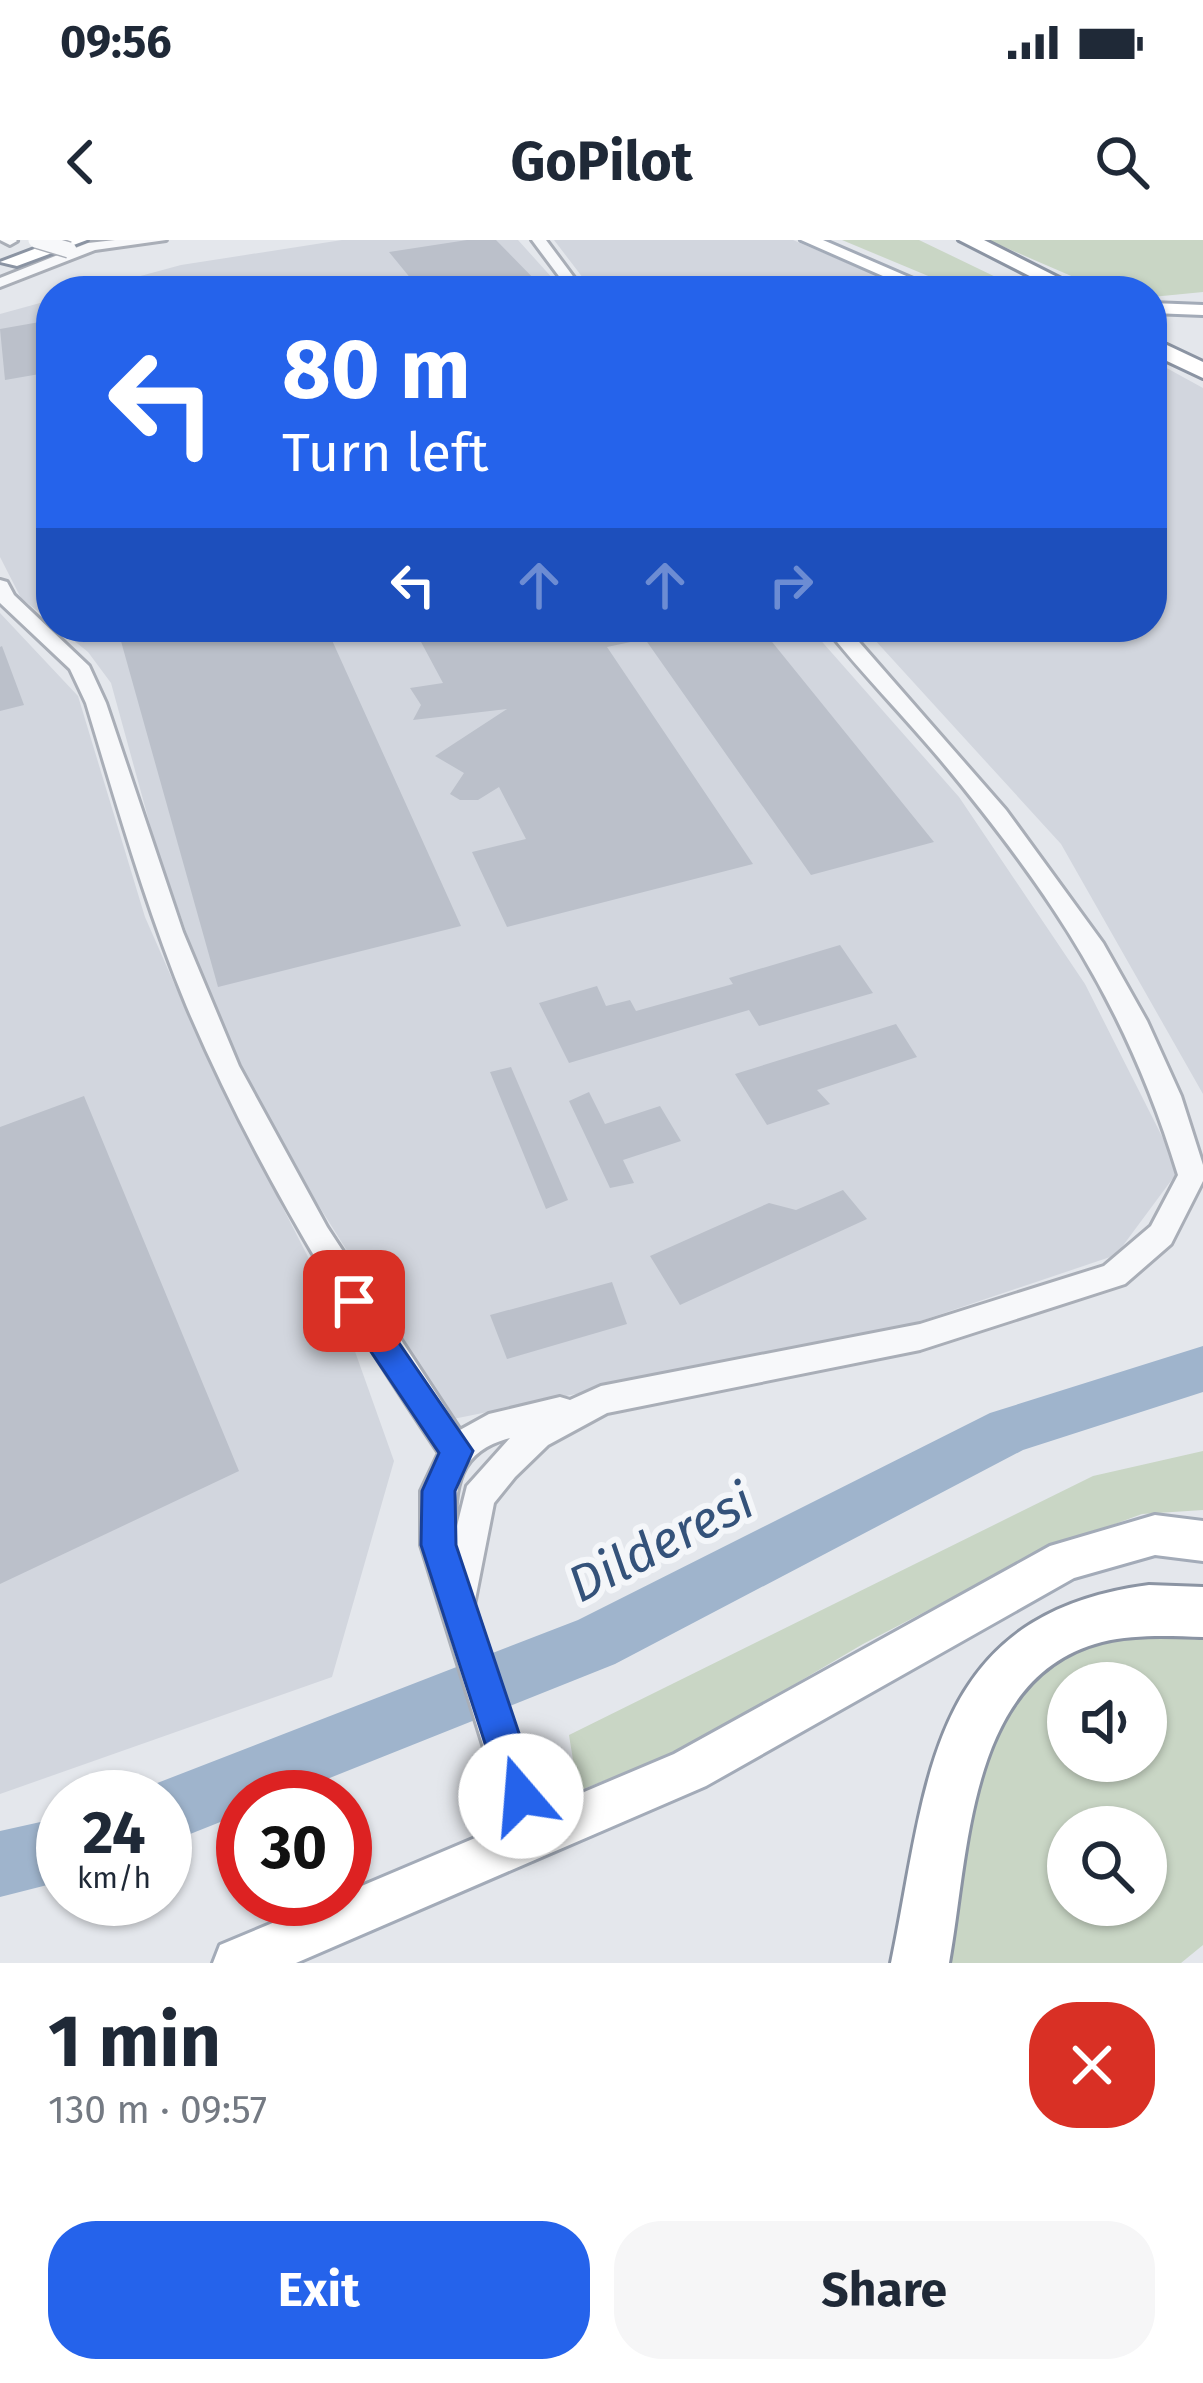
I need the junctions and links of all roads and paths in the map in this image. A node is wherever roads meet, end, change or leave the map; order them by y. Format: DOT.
graph roads {
  1 [pos="22,240"];
  2 [pos="159,240"];
  3 [pos="539,240"];
  4 [pos="809,240"];
  5 [pos="832,240"];
  6 [pos="936,240"];
  7 [pos="969,240"];
  8 [pos="59,247"];
  9 [pos="6,249"];
  10 [pos="566,276"];
  11 [pos="896,276"];
  12 [pos="917,276"];
  13 [pos="1010,276"];
  14 [pos="1044,276"];
  15 [pos="0,283"];
  16 [pos="1167,306"];
  17 [pos="1203,306"];
  18 [pos="1167,335"];
  19 [pos="1203,352"];
  20 [pos="1167,353"];
  21 [pos="1203,371"];
  22 [pos="0,586"];
  23 [pos="36,626"];
  24 [pos="54,642"];
  25 [pos="848,642"];
  26 [pos="601,1400"];
  27 [pos="456,1451"];
  28 [pos="1203,1541"];
  29 [pos="459,1600"];
  30 [pos="1203,1612"];
  31 [pos="526,1817"];
  32 [pos="238,1963"];
  33 [pos="920,1963"];
  1 -- 9 [label="highway"];
  2 -- 8 [label="street"];
  3 -- 10 [label="street"];
  4 -- 11 [label="main road"];
  5 -- 12 [label="main road"];
  6 -- 13 [label="highway"];
  7 -- 14 [label="highway"];
  8 -- 9 [label="highway"];
  8 -- 15 [label="street"];
  16 -- 17 [label="main road"];
  18 -- 19 [label="highway"];
  20 -- 21 [label="highway"];
  22 -- 23 [label="street"];
  24 -- 27 [label="street"];
  25 -- 26 [label="street"];
  26 -- 27 [label="street"];
  26 -- 29 [label="street"];
  27 -- 29 [label="street"];
  28 -- 31 [label="main road"];
  29 -- 31 [label="street"];
  30 -- 33 [label="highway"];
  31 -- 32 [label="main road"];
}
